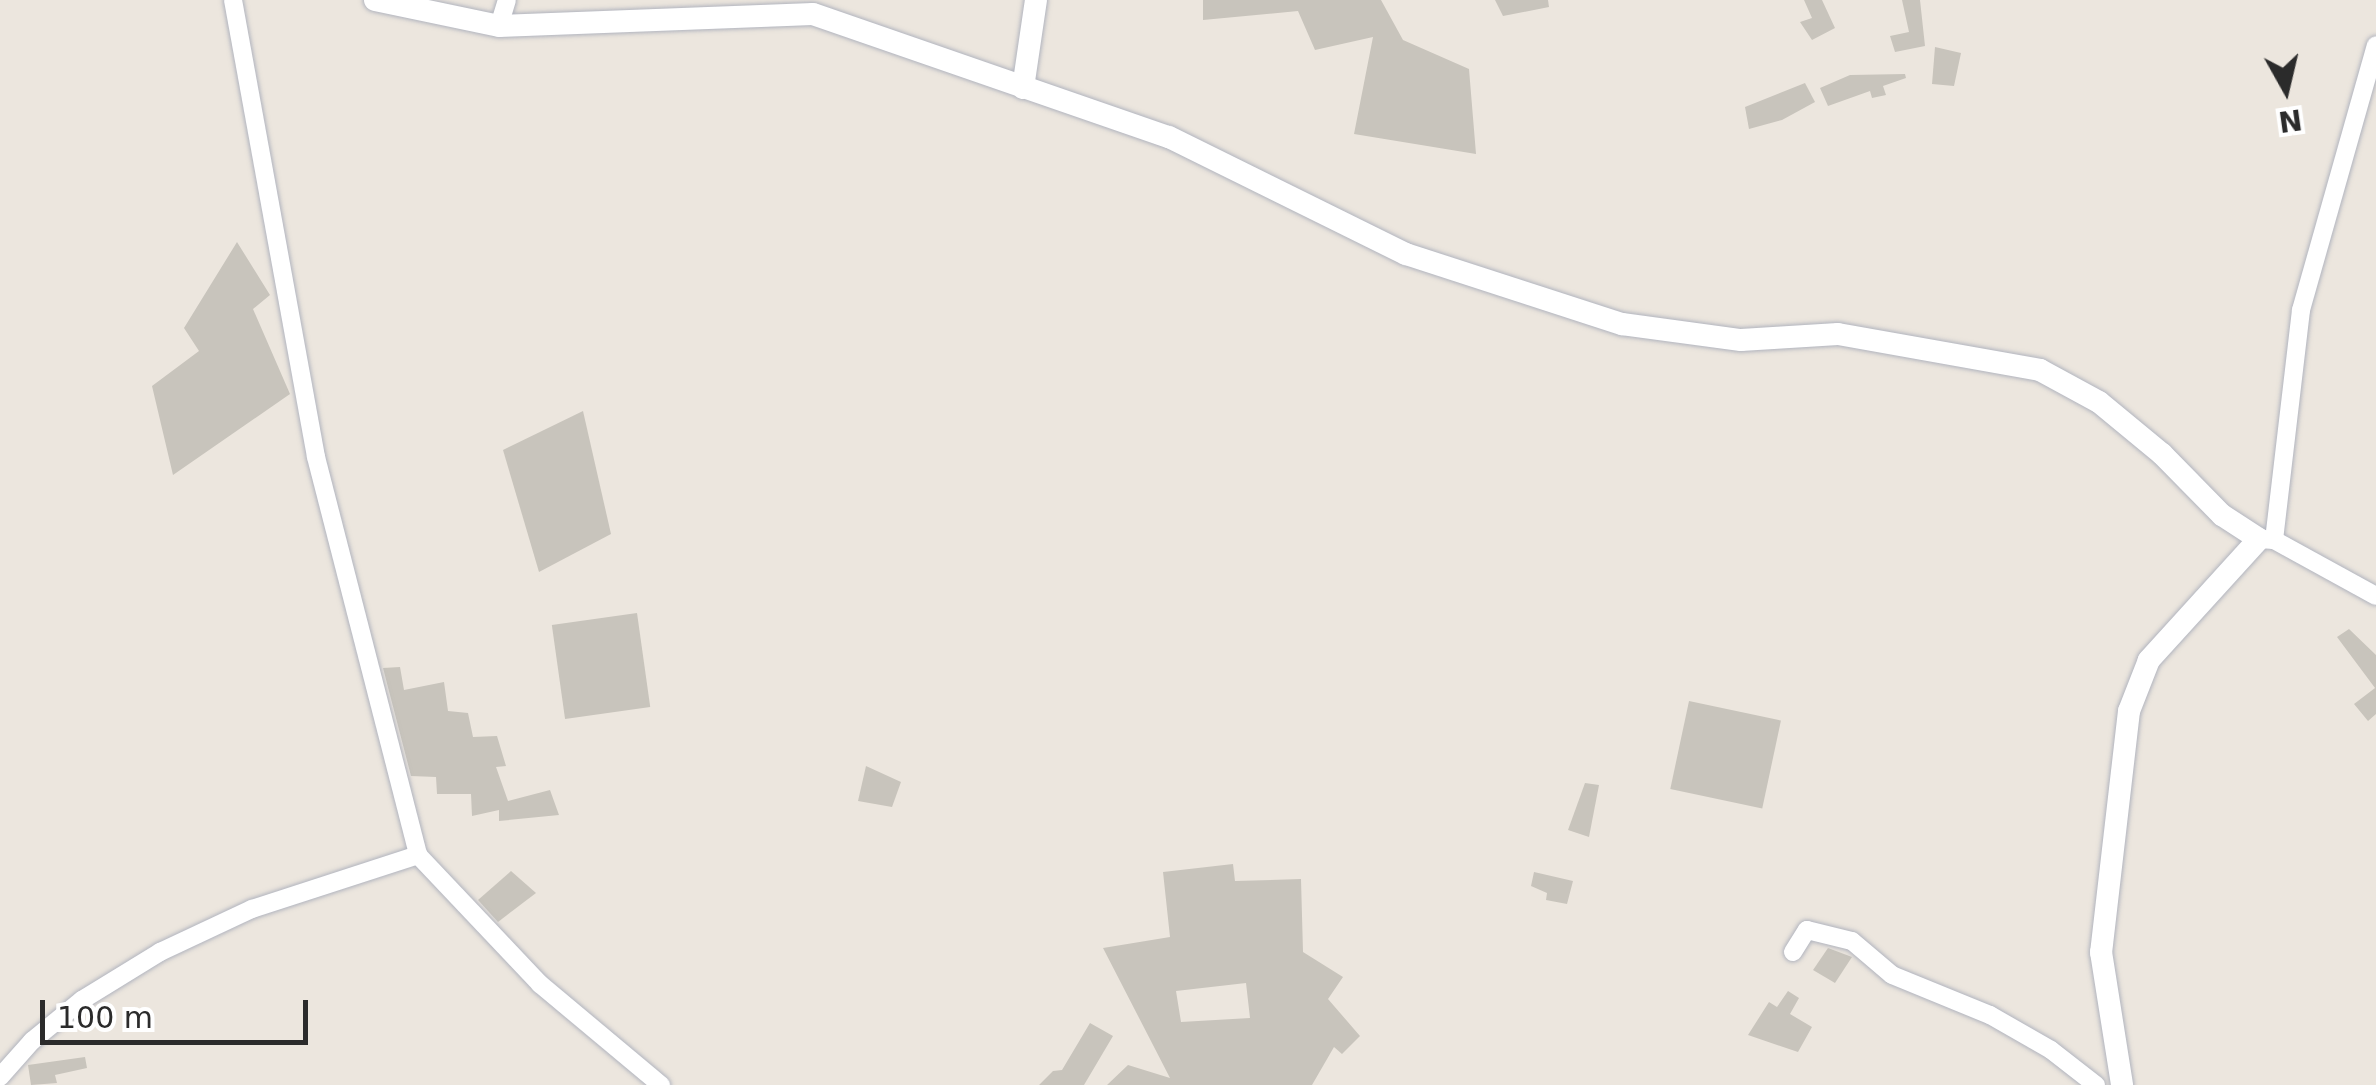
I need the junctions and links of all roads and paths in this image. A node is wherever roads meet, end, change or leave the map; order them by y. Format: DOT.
graph roads {
  1 [pos="232,0"];
  2 [pos="375,0"];
  3 [pos="507,0"];
  4 [pos="1036,0"];
  5 [pos="498,26"];
  6 [pos="2376,46"];
  7 [pos="1023,88"];
  8 [pos="2267,540"];
  9 [pos="2376,596"];
  10 [pos="418,855"];
  11 [pos="1793,952"];
  12 [pos="0,1077"];
  13 [pos="661,1085"];
  14 [pos="2096,1085"];
  15 [pos="2122,1085"];
  1 -- 10 [label="street"];
  2 -- 5 [label="street"];
  3 -- 5 [label="street"];
  4 -- 7 [label="street"];
  5 -- 7 [label="street"];
  6 -- 8 [label="street"];
  7 -- 8 [label="street"];
  8 -- 9 [label="street"];
  8 -- 15 [label="street"];
  10 -- 12 [label="street"];
  10 -- 13 [label="street"];
  11 -- 14 [label="street"];
}
